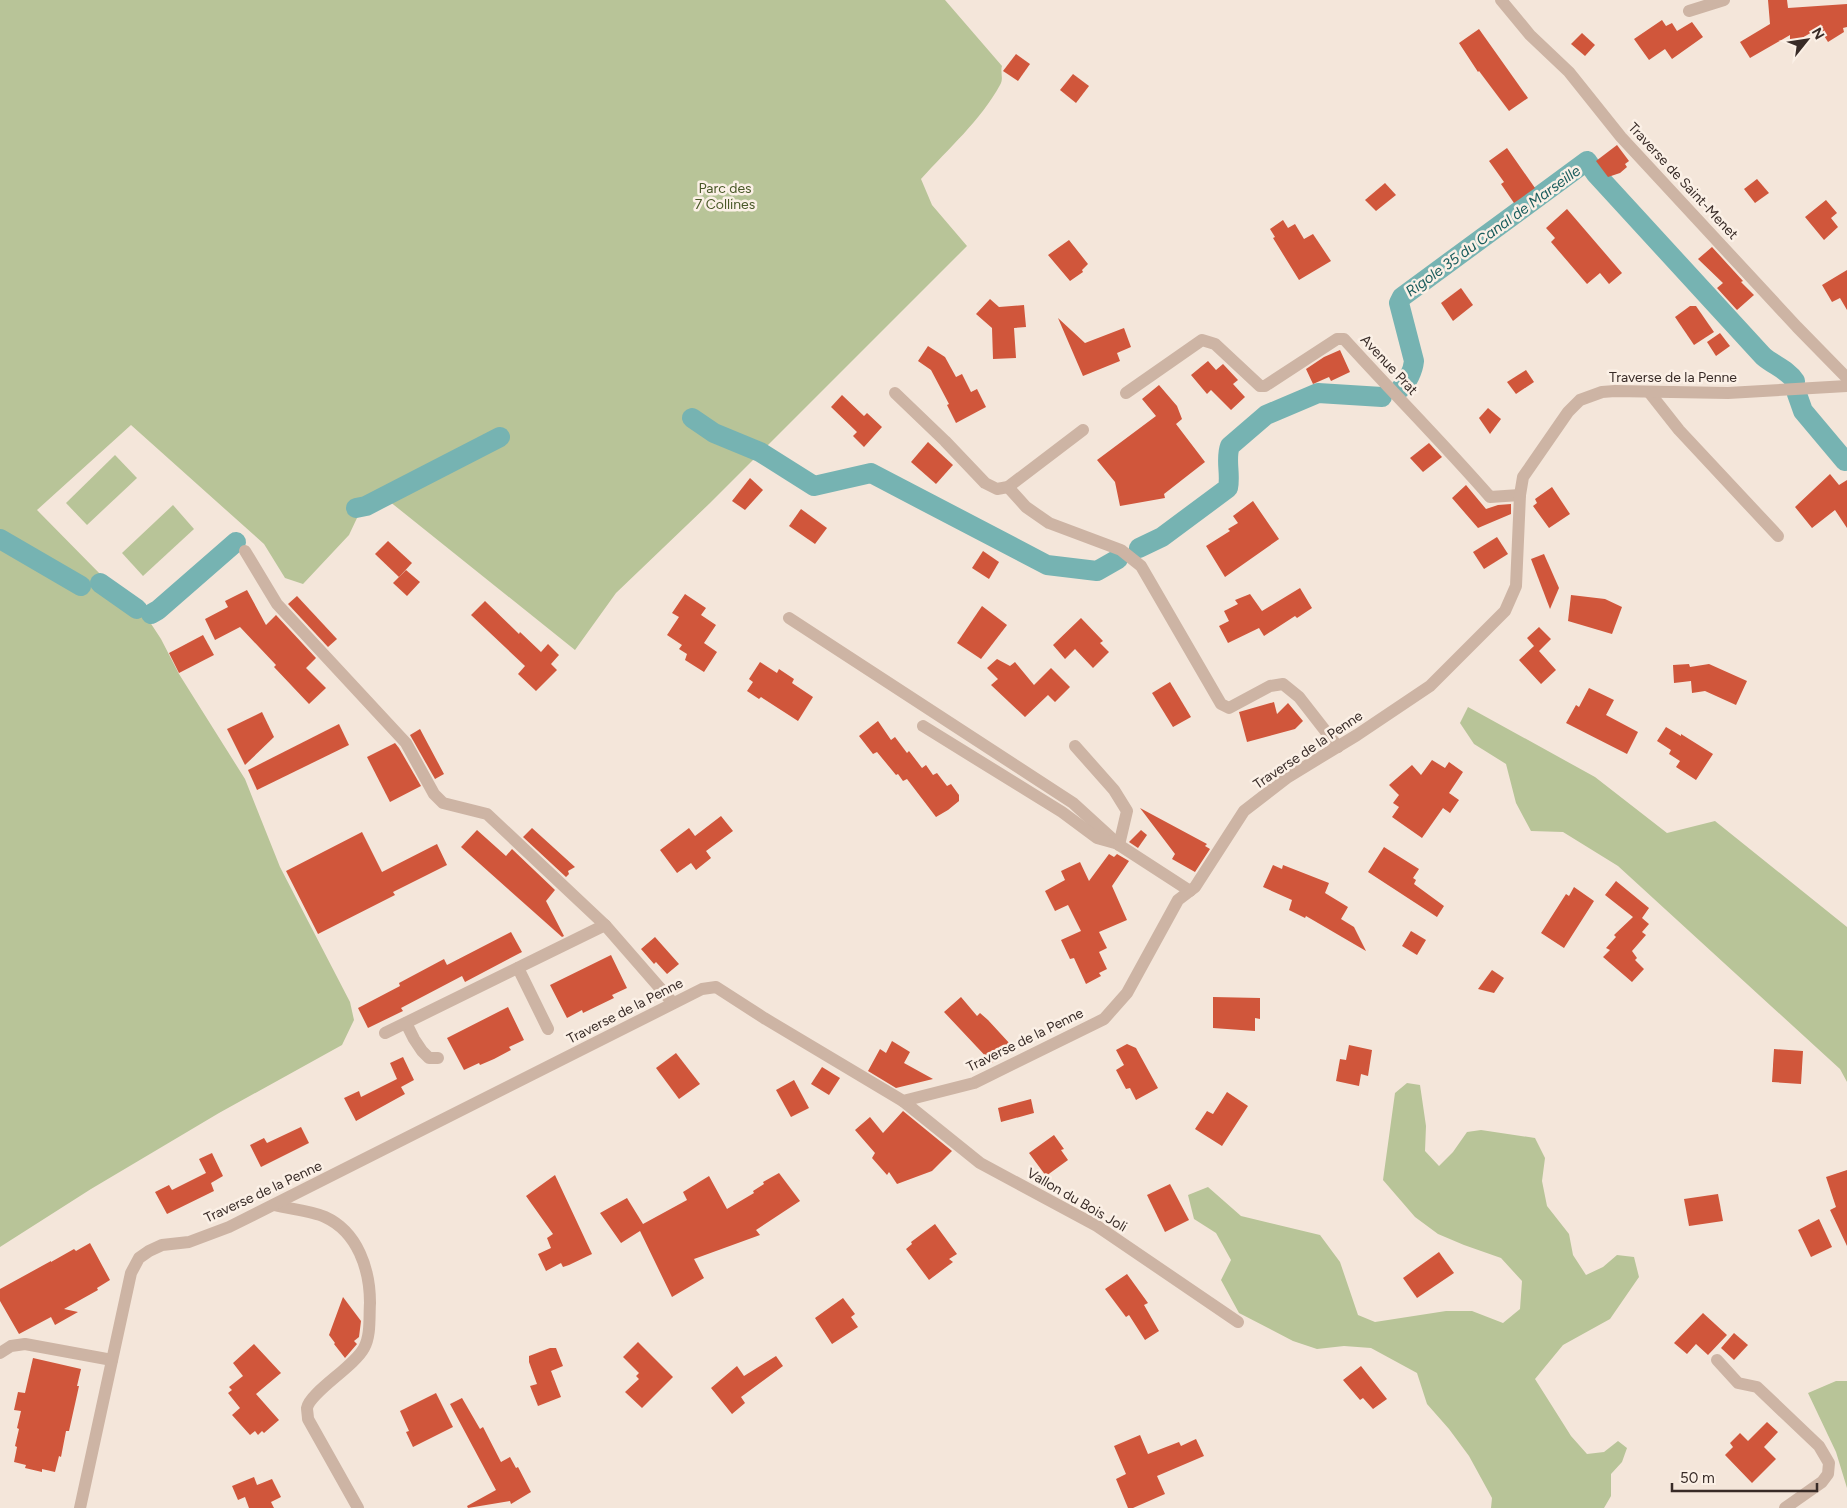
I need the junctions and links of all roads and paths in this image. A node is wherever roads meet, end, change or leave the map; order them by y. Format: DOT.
graph roads {
  1 [pos="1501,0"];
  2 [pos="1724,0"];
  3 [pos="1689,11"];
  4 [pos="1847,378"];
  5 [pos="1847,386"];
  6 [pos="1649,392"];
  7 [pos="896,393"];
  8 [pos="1126,393"];
  9 [pos="1083,430"];
  10 [pos="1008,487"];
  11 [pos="1520,495"];
  12 [pos="1778,536"];
  13 [pos="245,551"];
  14 [pos="789,618"];
  15 [pos="923,726"];
  16 [pos="1075,746"];
  17 [pos="1338,747"];
  18 [pos="1119,845"];
  19 [pos="1190,890"];
  20 [pos="605,925"];
  21 [pos="518,968"];
  22 [pos="673,1004"];
  23 [pos="406,1023"];
  24 [pos="548,1029"];
  25 [pos="385,1033"];
  26 [pos="438,1058"];
  27 [pos="903,1101"];
  28 [pos="274,1205"];
  29 [pos="1238,1322"];
  30 [pos="0,1353"];
  31 [pos="112,1360"];
  32 [pos="1717,1360"];
  33 [pos="80,1508"];
  34 [pos="358,1508"];
  35 [pos="1785,1508"];
  1 -- 4 [label="street, Traverse de Saint-Menet"];
  2 -- 3 [label="street"];
  5 -- 6 [label="street, Traverse de la Penne"];
  6 -- 11 [label="street, Traverse de la Penne"];
  6 -- 12 [label="street"];
  7 -- 10 [label="street"];
  8 -- 11 [label="street, Avenue Prat"];
  9 -- 10 [label="street"];
  10 -- 17 [label="street"];
  11 -- 17 [label="street, Traverse de la Penne"];
  13 -- 20 [label="street"];
  14 -- 18 [label="street"];
  15 -- 18 [label="street"];
  16 -- 18 [label="street"];
  17 -- 19 [label="street, Traverse de la Penne"];
  18 -- 19 [label="street"];
  19 -- 27 [label="street, Traverse de la Penne"];
  20 -- 21 [label="street"];
  20 -- 22 [label="street"];
  21 -- 23 [label="street"];
  21 -- 24 [label="street"];
  22 -- 27 [label="street, Traverse de la Penne"];
  22 -- 28 [label="street, Traverse de la Penne"];
  23 -- 25 [label="street"];
  23 -- 26 [label="street"];
  27 -- 29 [label="street, Vallon du Bois Joli"];
  28 -- 31 [label="street, Traverse de la Penne"];
  28 -- 34 [label="street"];
  30 -- 31 [label="street"];
  31 -- 33 [label="street, Traverse de la Penne"];
  32 -- 35 [label="street"];
}
